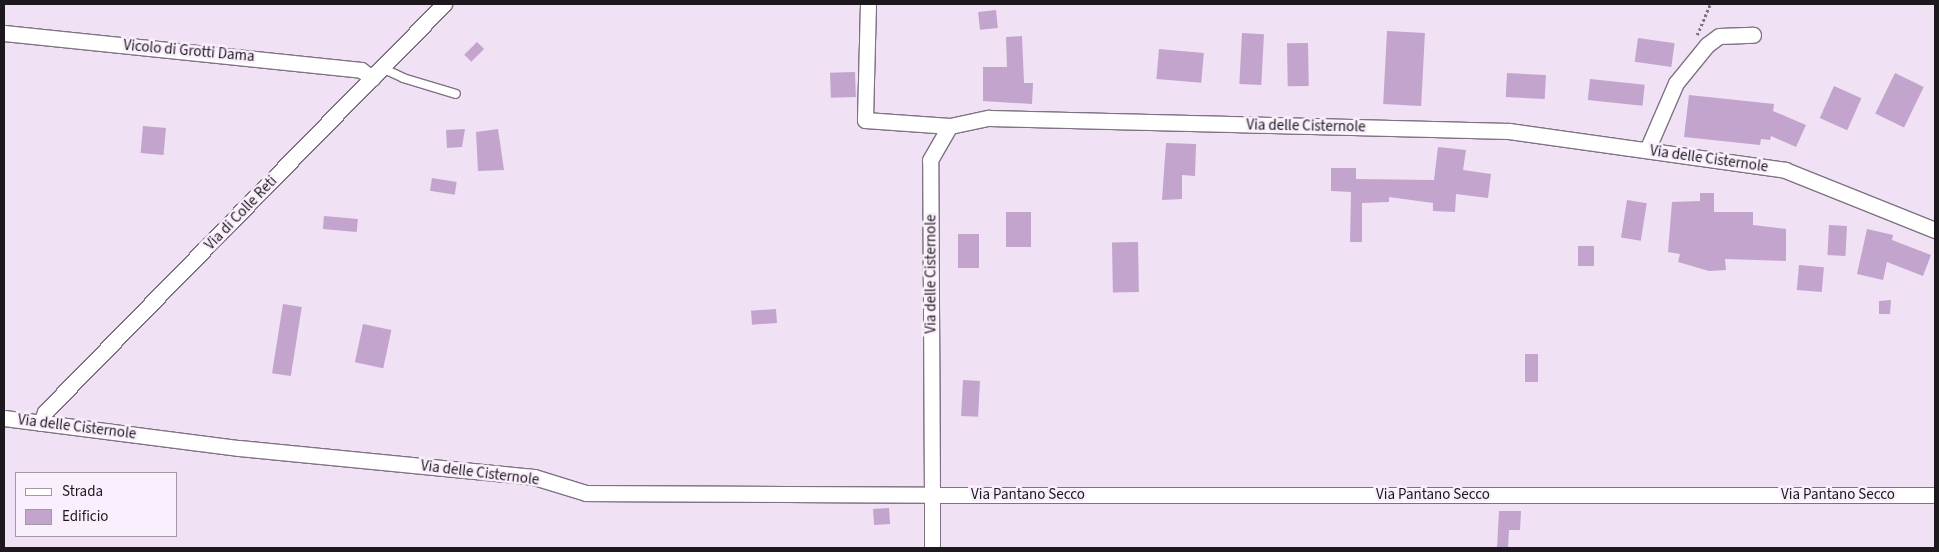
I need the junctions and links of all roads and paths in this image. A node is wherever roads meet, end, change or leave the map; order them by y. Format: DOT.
graph roads {
  1 [pos="444,4"];
  2 [pos="868,4"];
  3 [pos="4,33"];
  4 [pos="1753,36"];
  5 [pos="377,73"];
  6 [pos="456,94"];
  7 [pos="950,126"];
  8 [pos="1647,150"];
  9 [pos="1935,230"];
  10 [pos="4,418"];
  11 [pos="41,423"];
  12 [pos="932,495"];
  13 [pos="1935,496"];
  14 [pos="932,548"];
  1 -- 5 [label="street, Via di Colle Reti"];
  2 -- 7 [label="street"];
  3 -- 5 [label="street, Vicolo di Grotti Dama"];
  4 -- 8 [label="street"];
  5 -- 6 [label="lane"];
  5 -- 11 [label="street, Via di Colle Reti"];
  7 -- 8 [label="street, Via delle Cisternole"];
  7 -- 12 [label="street, Via delle Cisternole"];
  8 -- 9 [label="street, Via delle Cisternole"];
  10 -- 11 [label="street, Via delle Cisternole"];
  11 -- 12 [label="street, Via delle Cisternole"];
  12 -- 13 [label="street, Via Pantano Secco"];
  12 -- 14 [label="street"];
}
